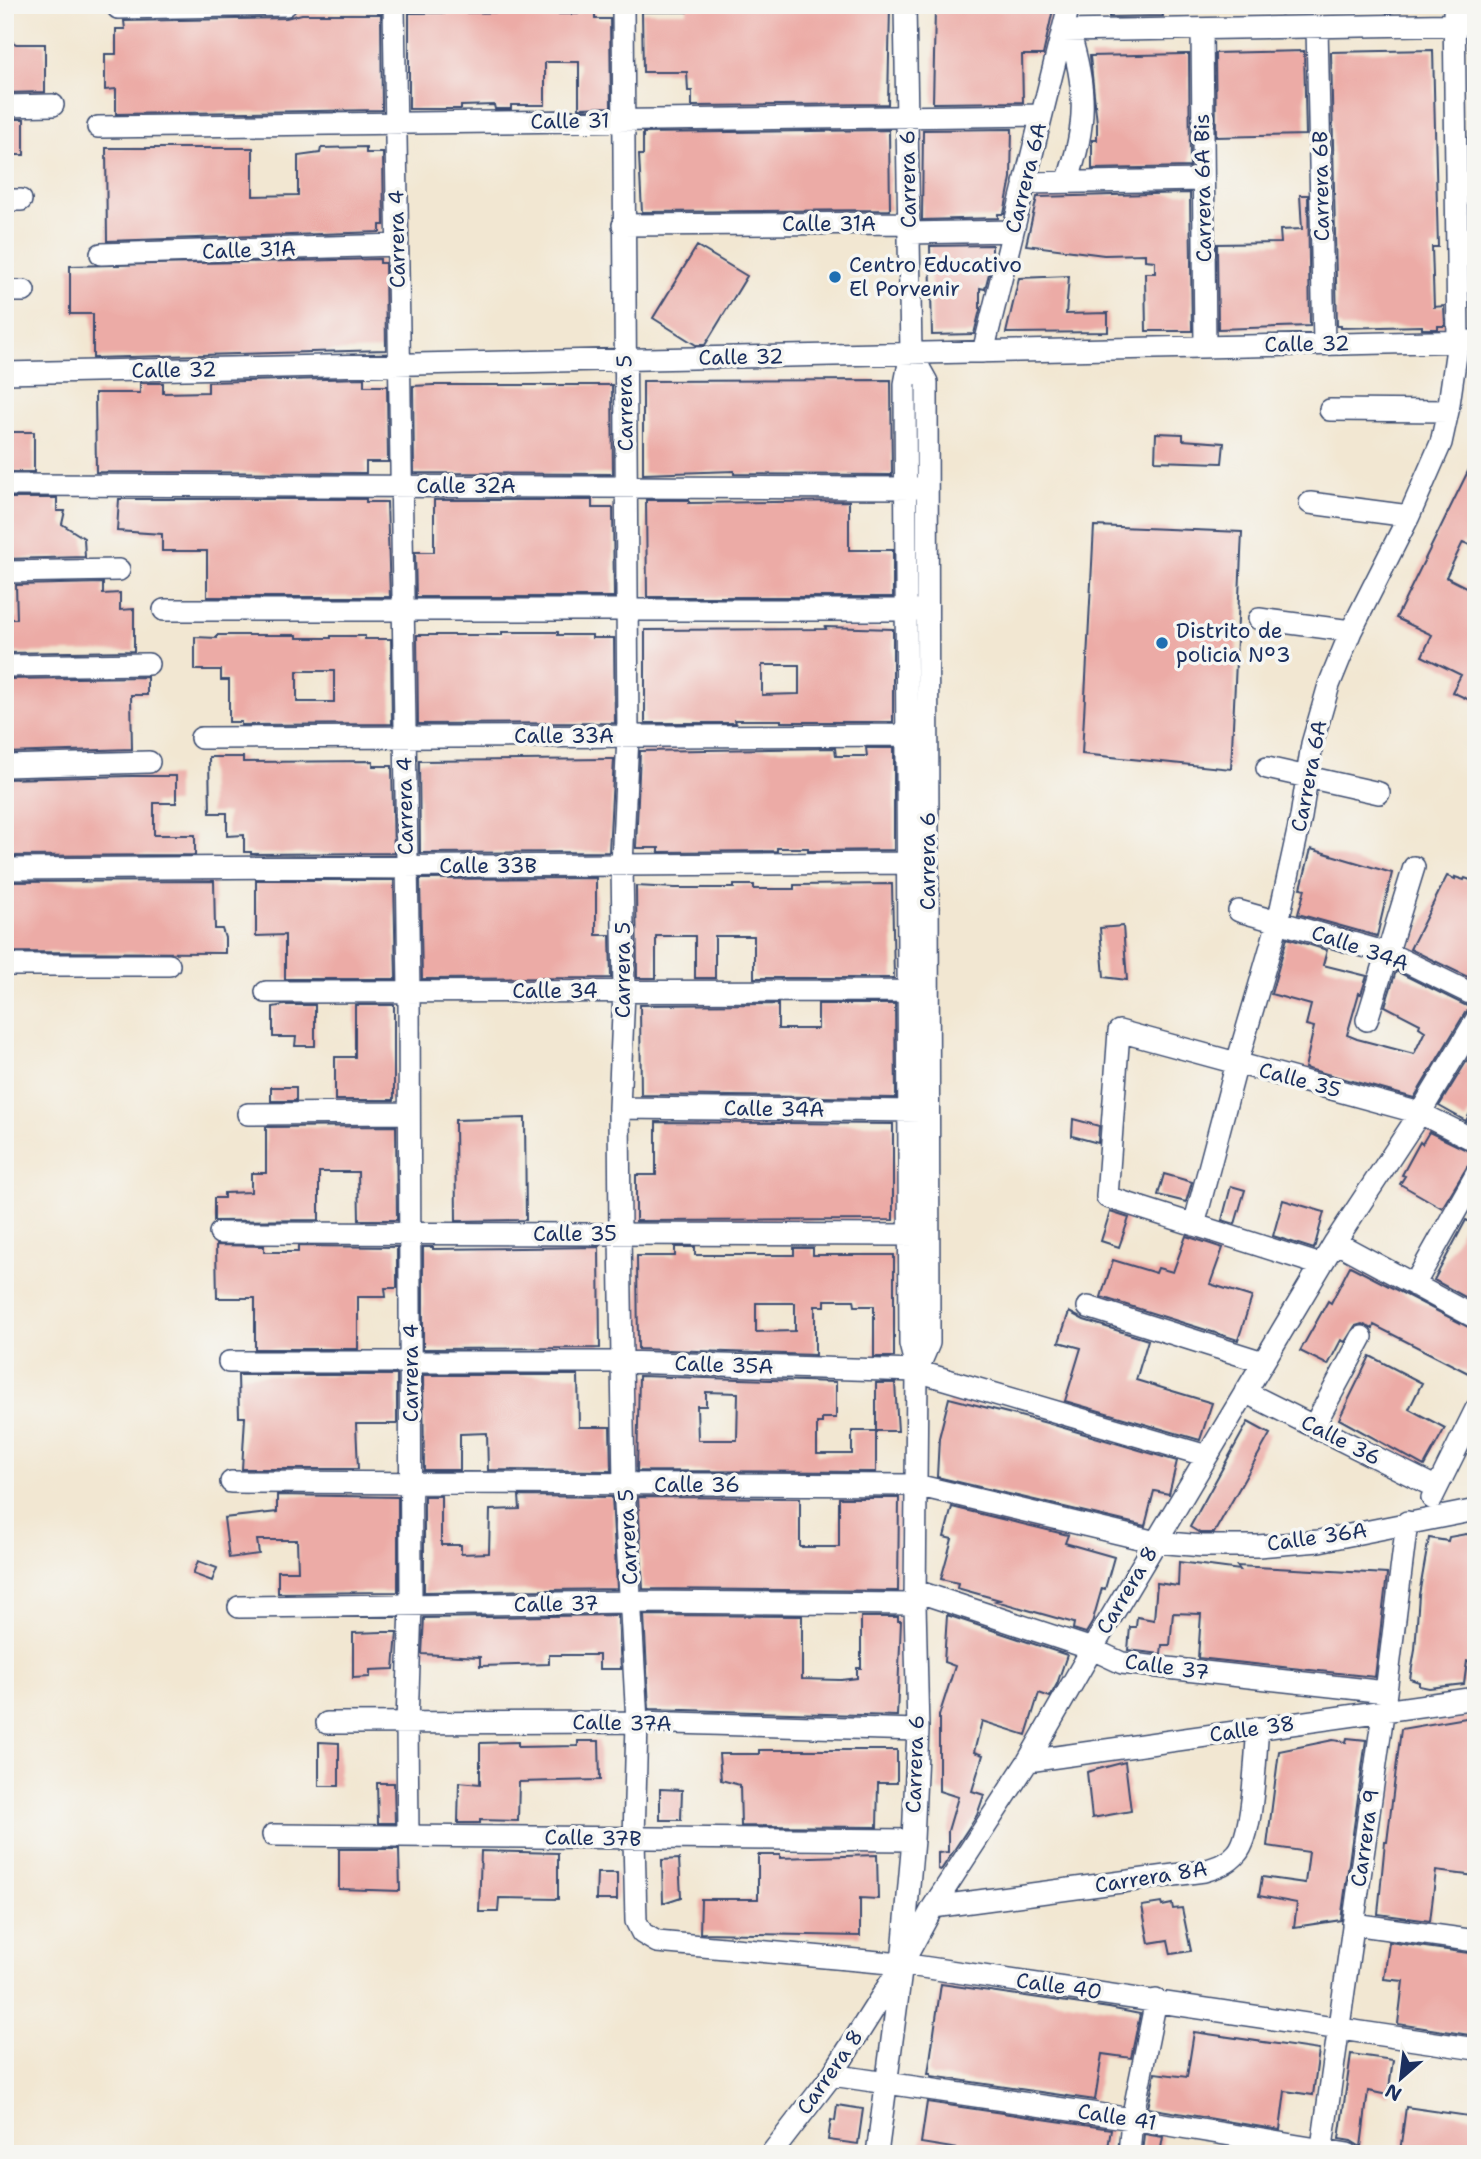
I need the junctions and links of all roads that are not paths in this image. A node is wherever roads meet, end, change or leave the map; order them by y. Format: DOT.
graph roads {
  1 [pos="286,5"];
  2 [pos="394,5"];
  3 [pos="623,5"];
  4 [pos="905,5"];
  5 [pos="1069,5"];
  6 [pos="118,8"];
  7 [pos="1454,15"];
  8 [pos="1476,24"];
  9 [pos="1317,27"];
  10 [pos="1202,29"];
  11 [pos="1066,32"];
  12 [pos="53,105"];
  13 [pos="5,106"];
  14 [pos="1041,115"];
  15 [pos="907,117"];
  16 [pos="623,120"];
  17 [pos="396,123"];
  18 [pos="98,127"];
  19 [pos="1203,180"];
  20 [pos="1067,182"];
  21 [pos="1024,183"];
  22 [pos="623,225"];
  23 [pos="909,228"];
  24 [pos="1013,231"];
  25 [pos="397,245"];
  26 [pos="101,254"];
  27 [pos="1467,341"];
  28 [pos="1324,344"];
  29 [pos="1205,347"];
  30 [pos="983,352"];
  31 [pos="911,353"];
  32 [pos="624,360"];
  33 [pos="398,365"];
  34 [pos="5,373"];
  35 [pos="1330,410"];
  36 [pos="1448,411"];
  37 [pos="5,485"];
  38 [pos="402,486"];
  39 [pos="627,487"];
  40 [pos="905,488"];
  41 [pos="927,488"];
  42 [pos="1310,503"];
  43 [pos="1409,516"];
  44 [pos="119,570"];
  45 [pos="5,572"];
  46 [pos="164,610"];
  47 [pos="405,610"];
  48 [pos="627,610"];
  49 [pos="906,610"];
  50 [pos="928,610"];
  51 [pos="1259,619"];
  52 [pos="1351,631"];
  53 [pos="148,664"];
  54 [pos="5,666"];
  55 [pos="928,734"];
  56 [pos="906,735"];
  57 [pos="628,736"];
  58 [pos="404,737"];
  59 [pos="201,738"];
  60 [pos="149,762"];
  61 [pos="5,766"];
  62 [pos="1266,768"];
  63 [pos="1307,778"];
  64 [pos="1379,793"];
  65 [pos="918,863"];
  66 [pos="622,865"];
  67 [pos="406,866"];
  68 [pos="1414,867"];
  69 [pos="5,869"];
  70 [pos="1239,911"];
  71 [pos="1278,922"];
  72 [pos="1388,953"];
  73 [pos="5,965"];
  74 [pos="169,965"];
  75 [pos="409,991"];
  76 [pos="624,991"];
  77 [pos="918,991"];
  78 [pos="266,992"];
  79 [pos="1476,996"];
  80 [pos="1367,1020"];
  81 [pos="1476,1020"];
  82 [pos="1237,1063"];
  83 [pos="619,1108"];
  84 [pos="919,1111"];
  85 [pos="409,1113"];
  86 [pos="1420,1113"];
  87 [pos="248,1114"];
  88 [pos="1476,1141"];
  89 [pos="1476,1175"];
  90 [pos="1194,1225"];
  91 [pos="220,1233"];
  92 [pos="410,1234"];
  93 [pos="620,1234"];
  94 [pos="919,1235"];
  95 [pos="1335,1241"];
  96 [pos="1321,1265"];
  97 [pos="1414,1285"];
  98 [pos="1088,1307"];
  99 [pos="1476,1318"];
  100 [pos="1362,1337"];
  101 [pos="229,1362"];
  102 [pos="622,1362"];
  103 [pos="1263,1362"];
  104 [pos="411,1363"];
  105 [pos="917,1371"];
  106 [pos="1245,1392"];
  107 [pos="1476,1409"];
  108 [pos="1314,1426"];
  109 [pos="1207,1456"];
  110 [pos="231,1482"];
  111 [pos="411,1482"];
  112 [pos="625,1485"];
  113 [pos="916,1485"];
  114 [pos="1437,1488"];
  115 [pos="1476,1510"];
  116 [pos="1414,1521"];
  117 [pos="1156,1542"];
  118 [pos="916,1598"];
  119 [pos="632,1602"];
  120 [pos="411,1606"];
  121 [pos="239,1607"];
  122 [pos="1092,1649"];
  123 [pos="1476,1698"];
  124 [pos="1384,1701"];
  125 [pos="407,1722"];
  126 [pos="636,1722"];
  127 [pos="327,1723"];
  128 [pos="1258,1728"];
  129 [pos="918,1730"];
  130 [pos="1028,1761"];
  131 [pos="273,1835"];
  132 [pos="408,1835"];
  133 [pos="634,1839"];
  134 [pos="913,1840"];
  135 [pos="933,1907"];
  136 [pos="1353,1924"];
  137 [pos="642,1933"];
  138 [pos="1476,1941"];
  139 [pos="902,1964"];
  140 [pos="1156,2000"];
  141 [pos="1339,2028"];
  142 [pos="1476,2049"];
  143 [pos="832,2075"];
  144 [pos="886,2084"];
  145 [pos="1132,2119"];
  146 [pos="1322,2152"];
  147 [pos="771,2154"];
  148 [pos="877,2154"];
  149 [pos="1129,2154"];
  150 [pos="1348,2154"];
  1 -- 6 [label="street"];
  2 -- 17 [label="street, Carrera 4"];
  3 -- 16 [label="street, Carrera 5"];
  4 -- 15 [label="street, Carrera 6"];
  5 -- 11 [label="street, Carrera 6A"];
  7 -- 8 [label="street"];
  7 -- 9 [label="street"];
  7 -- 27 [label="street, Carrera 6A"];
  9 -- 10 [label="street"];
  9 -- 28 [label="street, Carrera 6B"];
  10 -- 11 [label="street"];
  10 -- 19 [label="street, Carrera 6A Bis"];
  11 -- 14 [label="street, Carrera 6A"];
  11 -- 20 [label="street"];
  12 -- 13 [label="street"];
  14 -- 15 [label="street, Calle 31"];
  14 -- 21 [label="street, Carrera 6A"];
  15 -- 16 [label="street, Calle 31"];
  15 -- 23 [label="street, Carrera 6"];
  16 -- 17 [label="street, Calle 31"];
  16 -- 22 [label="street, Carrera 5"];
  17 -- 18 [label="street, Calle 31"];
  17 -- 25 [label="street, Carrera 4"];
  19 -- 20 [label="street"];
  19 -- 29 [label="street, Carrera 6A Bis"];
  20 -- 21 [label="street"];
  21 -- 24 [label="street, Carrera 6A"];
  22 -- 23 [label="street, Calle 31A"];
  22 -- 32 [label="street, Carrera 5"];
  23 -- 24 [label="street, Calle 31A"];
  23 -- 31 [label="street, Carrera 6"];
  24 -- 30 [label="street, Carrera 6A"];
  25 -- 26 [label="street, Calle 31A"];
  25 -- 33 [label="street, Carrera 4"];
  27 -- 28 [label="street, Calle 32"];
  27 -- 36 [label="street, Carrera 6A"];
  28 -- 29 [label="street, Calle 32"];
  29 -- 30 [label="street, Calle 32"];
  30 -- 31 [label="street, Calle 32"];
  31 -- 32 [label="street, Calle 32"];
  31 -- 40 [label="street, Carrera 6"];
  31 -- 41 [label="street, Carrera 6"];
  32 -- 33 [label="street, Calle 32"];
  32 -- 39 [label="street, Carrera 5"];
  33 -- 34 [label="street, Calle 32"];
  33 -- 38 [label="street, Carrera 4"];
  35 -- 36 [label="street"];
  36 -- 43 [label="street, Carrera 6A"];
  37 -- 38 [label="street, Calle 32A"];
  38 -- 39 [label="street, Calle 32A"];
  38 -- 47 [label="street, Carrera 4"];
  39 -- 40 [label="street, Calle 32A"];
  39 -- 48 [label="street, Carrera 5"];
  40 -- 41 [label="street, Calle 32A"];
  40 -- 49 [label="street, Carrera 6"];
  41 -- 50 [label="street, Carrera 6"];
  42 -- 43 [label="street"];
  43 -- 52 [label="street, Carrera 6A"];
  44 -- 45 [label="street"];
  46 -- 47 [label="street"];
  47 -- 48 [label="street"];
  47 -- 58 [label="street, Carrera 4"];
  48 -- 49 [label="street"];
  48 -- 57 [label="street, Carrera 5"];
  49 -- 50 [label="street"];
  49 -- 56 [label="street, Carrera 6"];
  50 -- 55 [label="street, Carrera 6"];
  51 -- 52 [label="street"];
  52 -- 63 [label="street, Carrera 6A"];
  53 -- 54 [label="street"];
  55 -- 56 [label="street, Calle 33A"];
  55 -- 65 [label="street, Carrera 6"];
  56 -- 57 [label="street, Calle 33A"];
  56 -- 65 [label="street, Carrera 6"];
  57 -- 58 [label="street, Calle 33A"];
  57 -- 66 [label="street, Carrera 5"];
  58 -- 59 [label="street, Calle 33A"];
  58 -- 67 [label="street, Carrera 4"];
  60 -- 61 [label="street"];
  62 -- 63 [label="street"];
  63 -- 64 [label="street"];
  63 -- 71 [label="street, Carrera 6A"];
  65 -- 66 [label="street, Calle 33B"];
  65 -- 77 [label="street, Carrera 6"];
  66 -- 67 [label="street, Calle 33B"];
  66 -- 76 [label="street, Carrera 5"];
  67 -- 69 [label="street, Calle 33B"];
  67 -- 75 [label="street, Carrera 4"];
  68 -- 72 [label="street"];
  70 -- 71 [label="street, Calle 34A"];
  71 -- 72 [label="street, Calle 34A"];
  71 -- 82 [label="street, Carrera 6A"];
  72 -- 79 [label="street, Calle 34A"];
  72 -- 80 [label="street"];
  73 -- 74 [label="street"];
  75 -- 76 [label="street, Calle 34"];
  75 -- 78 [label="street, Calle 34"];
  75 -- 85 [label="street, Carrera 4"];
  76 -- 77 [label="street, Calle 34"];
  76 -- 83 [label="street, Carrera 5"];
  77 -- 84 [label="street, Carrera 6"];
  81 -- 86 [label="street, Carrera 8"];
  82 -- 86 [label="street, Calle 35"];
  82 -- 90 [label="street, Carrera 6A"];
  82 -- 90 [label="street, Calle 35"];
  83 -- 84 [label="street, Calle 34A"];
  83 -- 93 [label="street, Carrera 5"];
  84 -- 94 [label="street, Carrera 6"];
  85 -- 87 [label="street"];
  85 -- 92 [label="street, Carrera 4"];
  86 -- 88 [label="street, Calle 35"];
  86 -- 95 [label="street, Carrera 8"];
  89 -- 97 [label="street"];
  90 -- 96 [label="street"];
  91 -- 92 [label="street, Calle 35"];
  92 -- 93 [label="street, Calle 35"];
  92 -- 104 [label="street, Carrera 4"];
  93 -- 94 [label="street, Calle 35"];
  93 -- 102 [label="street, Carrera 5"];
  94 -- 105 [label="street, Carrera 6"];
  95 -- 96 [label="street, Carrera 8"];
  95 -- 97 [label="street"];
  96 -- 103 [label="street, Carrera 8"];
  97 -- 99 [label="street"];
  98 -- 103 [label="street"];
  100 -- 108 [label="street"];
  101 -- 104 [label="street, Calle 35A"];
  102 -- 104 [label="street, Calle 35A"];
  102 -- 105 [label="street, Calle 35A"];
  102 -- 112 [label="street, Carrera 5"];
  103 -- 106 [label="street, Carrera 8"];
  104 -- 111 [label="street, Carrera 4"];
  105 -- 109 [label="street, Calle 35A"];
  105 -- 113 [label="street, Carrera 6"];
  106 -- 108 [label="street, Calle 36"];
  106 -- 109 [label="street, Carrera 8"];
  107 -- 114 [label="street, Carrera 9"];
  108 -- 114 [label="street, Calle 36"];
  109 -- 117 [label="street, Carrera 8"];
  110 -- 111 [label="street, Calle 36"];
  111 -- 112 [label="street, Calle 36"];
  111 -- 120 [label="street, Carrera 4"];
  112 -- 113 [label="street, Calle 36"];
  112 -- 119 [label="street, Carrera 5"];
  113 -- 117 [label="street, Calle 36"];
  113 -- 118 [label="street, Carrera 6"];
  114 -- 116 [label="street, Carrera 9"];
  115 -- 116 [label="street, Calle 36A"];
  116 -- 117 [label="street, Calle 36A"];
  116 -- 124 [label="street, Carrera 9"];
  117 -- 122 [label="street, Carrera 8"];
  118 -- 119 [label="street, Calle 37"];
  118 -- 122 [label="street, Calle 37"];
  118 -- 129 [label="street, Carrera 6"];
  119 -- 120 [label="street, Calle 37"];
  119 -- 126 [label="street, Carrera 5"];
  120 -- 121 [label="street, Calle 37"];
  120 -- 125 [label="street, Carrera 4"];
  122 -- 124 [label="street, Calle 37"];
  122 -- 130 [label="street, Carrera 8"];
  123 -- 124 [label="street, Calle 38"];
  124 -- 128 [label="street, Calle 38"];
  124 -- 136 [label="street, Carrera 9"];
  125 -- 126 [label="street, Calle 37A"];
  125 -- 127 [label="street, Calle 37A"];
  125 -- 132 [label="street, Carrera 4"];
  126 -- 129 [label="street, Calle 37A"];
  126 -- 133 [label="street, Carrera 5"];
  128 -- 130 [label="street, Calle 38"];
  128 -- 135 [label="street, Carrera 8A"];
  129 -- 134 [label="street, Carrera 6"];
  130 -- 135 [label="street, Carrera 8"];
  131 -- 132 [label="street, Calle 37B"];
  132 -- 133 [label="street, Calle 37B"];
  133 -- 134 [label="street, Calle 37B"];
  133 -- 137 [label="street, Carrera 5"];
  134 -- 139 [label="street, Carrera 6"];
  135 -- 139 [label="street, Carrera 8"];
  136 -- 138 [label="street"];
  136 -- 141 [label="street, Carrera 9"];
  137 -- 139 [label="street, Calle 40"];
  139 -- 140 [label="street, Calle 40"];
  139 -- 143 [label="street, Carrera 8"];
  139 -- 144 [label="street, Carrera 6"];
  140 -- 141 [label="street, Calle 40"];
  140 -- 145 [label="street"];
  141 -- 142 [label="street, Calle 40"];
  141 -- 146 [label="street, Carrera 9"];
  143 -- 144 [label="street, Calle 41"];
  143 -- 147 [label="street, Carrera 8"];
  144 -- 145 [label="street, Calle 41"];
  144 -- 148 [label="street, Carrera 6"];
  145 -- 146 [label="street, Calle 41"];
  145 -- 149 [label="street"];
  146 -- 150 [label="street, Calle 41"];
}
